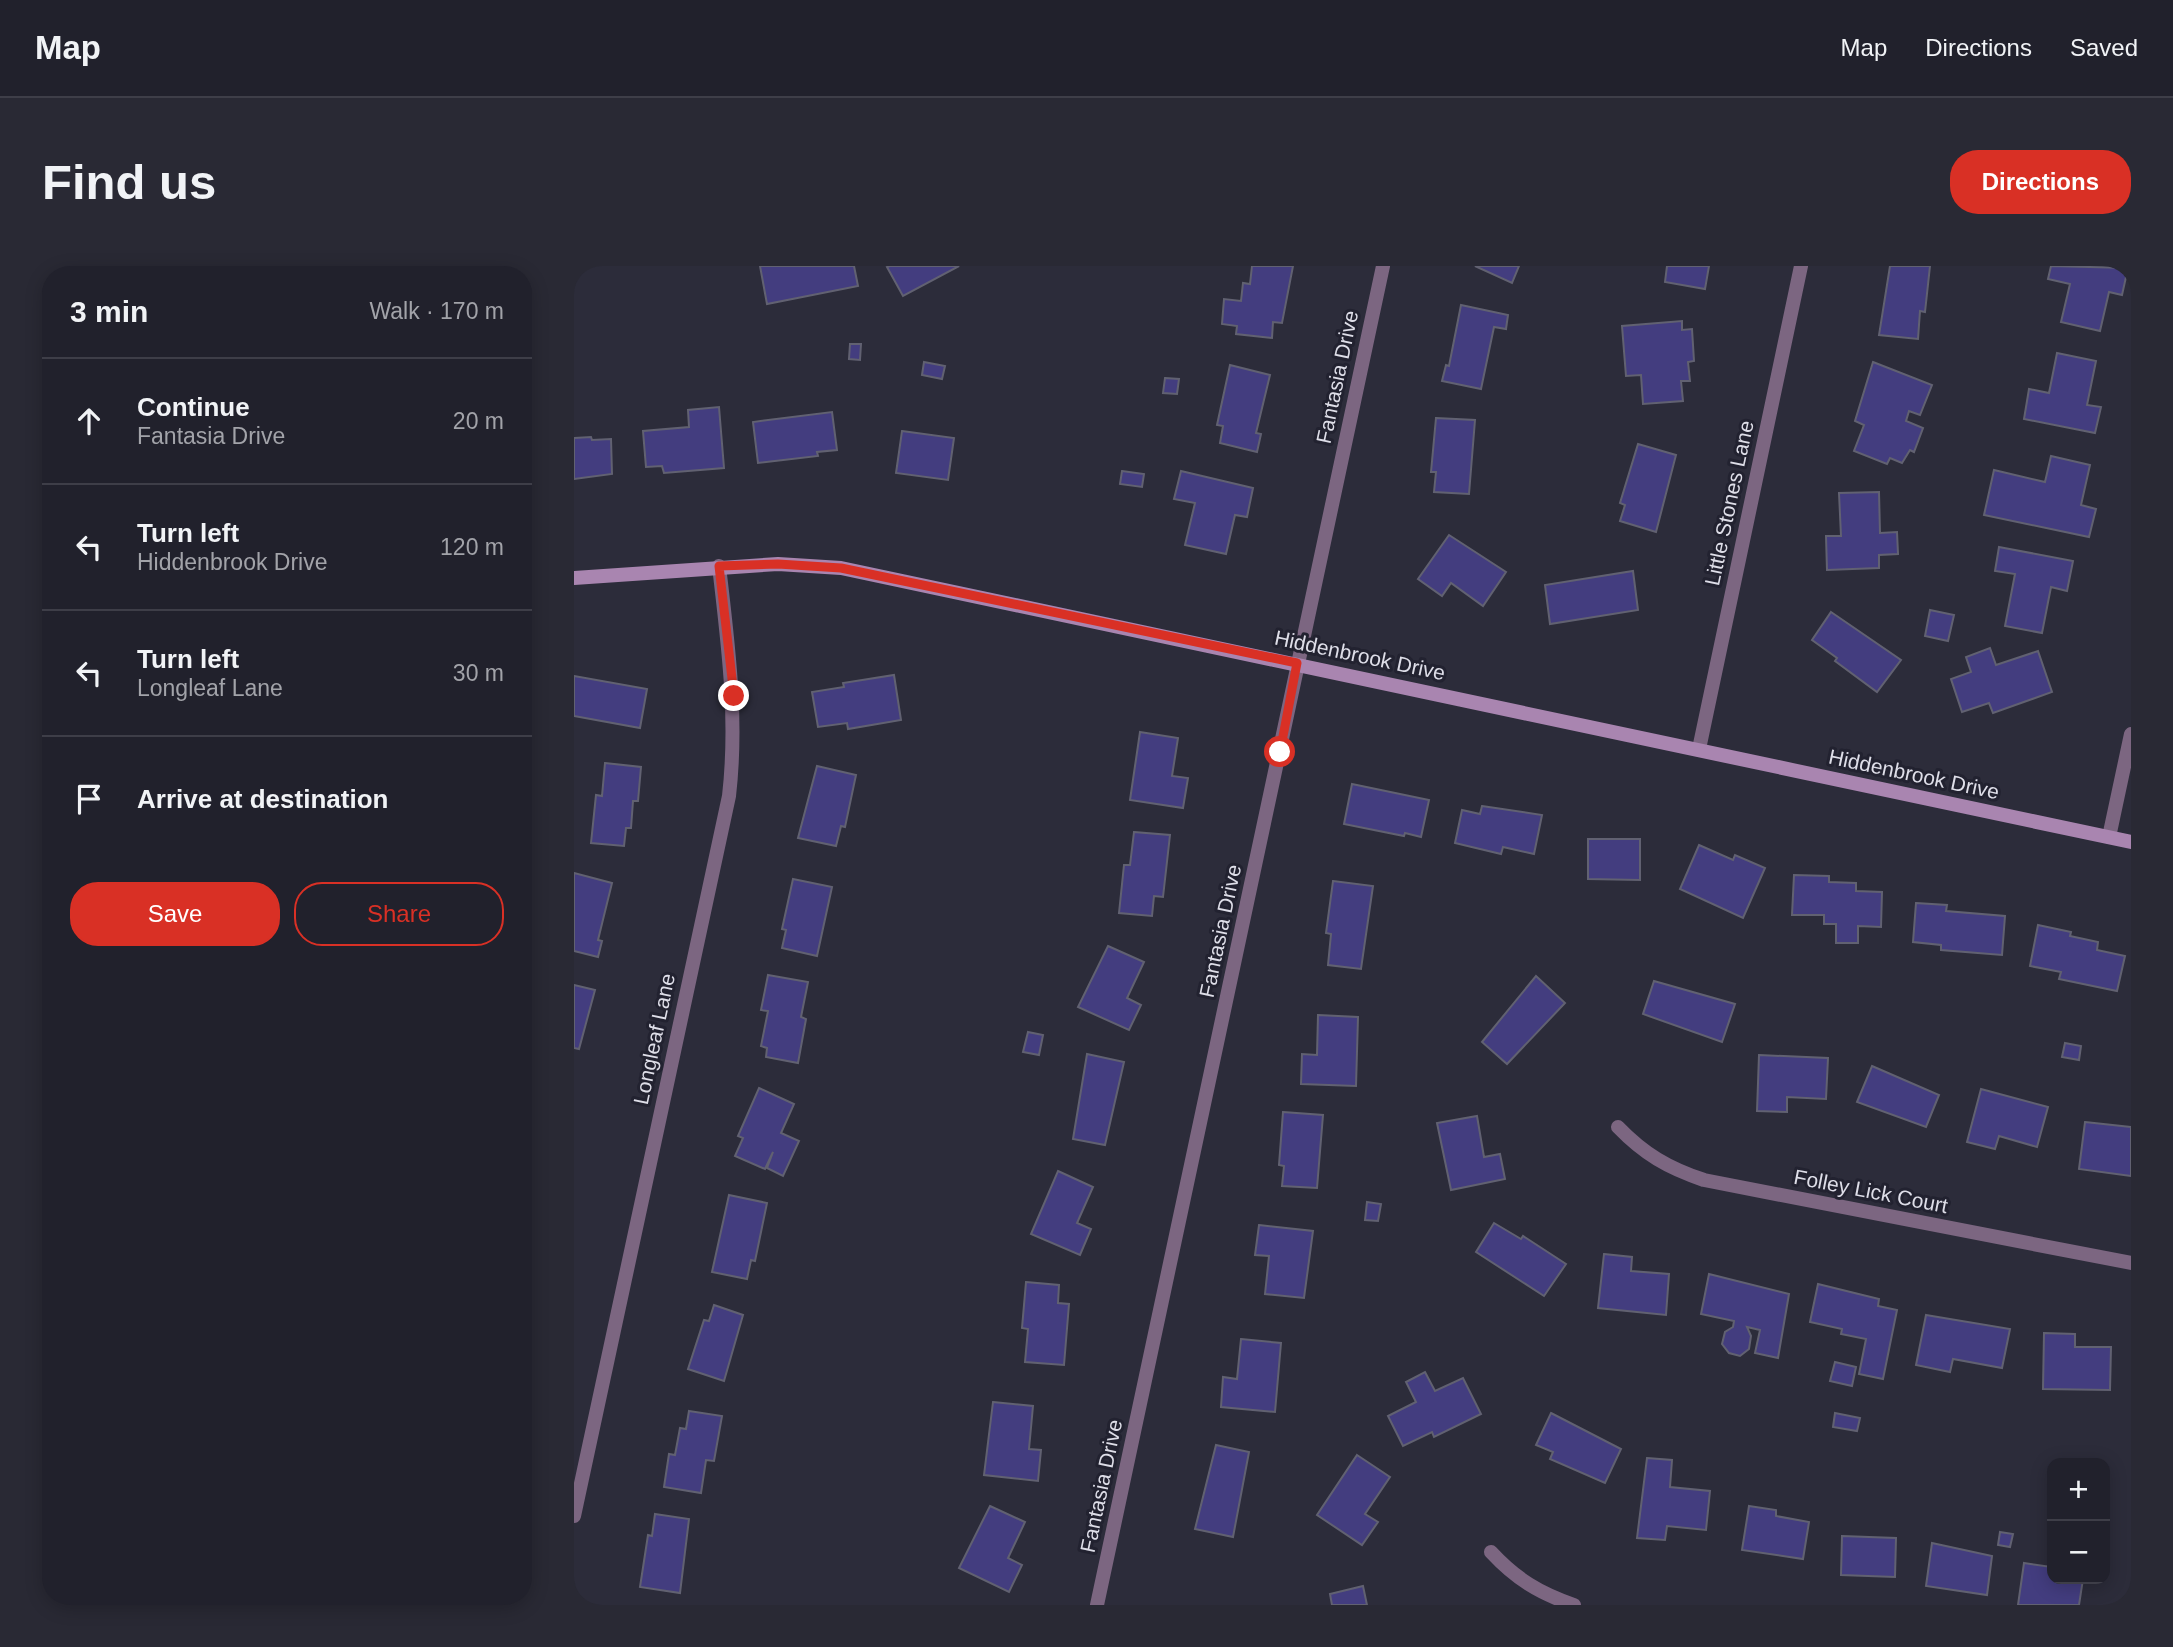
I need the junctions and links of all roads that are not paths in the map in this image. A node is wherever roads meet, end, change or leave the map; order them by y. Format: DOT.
graph roads {
  1 [pos="1383,266"];
  2 [pos="1801,266"];
  3 [pos="719,566"];
  4 [pos="574,578"];
  5 [pos="1297,663"];
  6 [pos="2131,734"];
  7 [pos="1699,749"];
  8 [pos="2109,837"];
  9 [pos="2131,842"];
  10 [pos="1618,1127"];
  11 [pos="2131,1263"];
  12 [pos="574,1516"];
  13 [pos="1492,1552"];
  14 [pos="1097,1605"];
  15 [pos="1574,1605"];
  1 -- 5 [label="street, Fantasia Drive"];
  2 -- 7 [label="street, Little Stones Lane"];
  3 -- 4 [label="street, Hiddenbrook Drive"];
  3 -- 5 [label="street, Hiddenbrook Drive"];
  3 -- 12 [label="street, Longleaf Lane"];
  5 -- 7 [label="street, Hiddenbrook Drive"];
  5 -- 14 [label="street, Fantasia Drive"];
  6 -- 8 [label="street"];
  7 -- 8 [label="street, Hiddenbrook Drive"];
  8 -- 9 [label="street, Hiddenbrook Drive"];
  10 -- 11 [label="street, Folley Lick Court"];
  13 -- 15 [label="street"];
}
